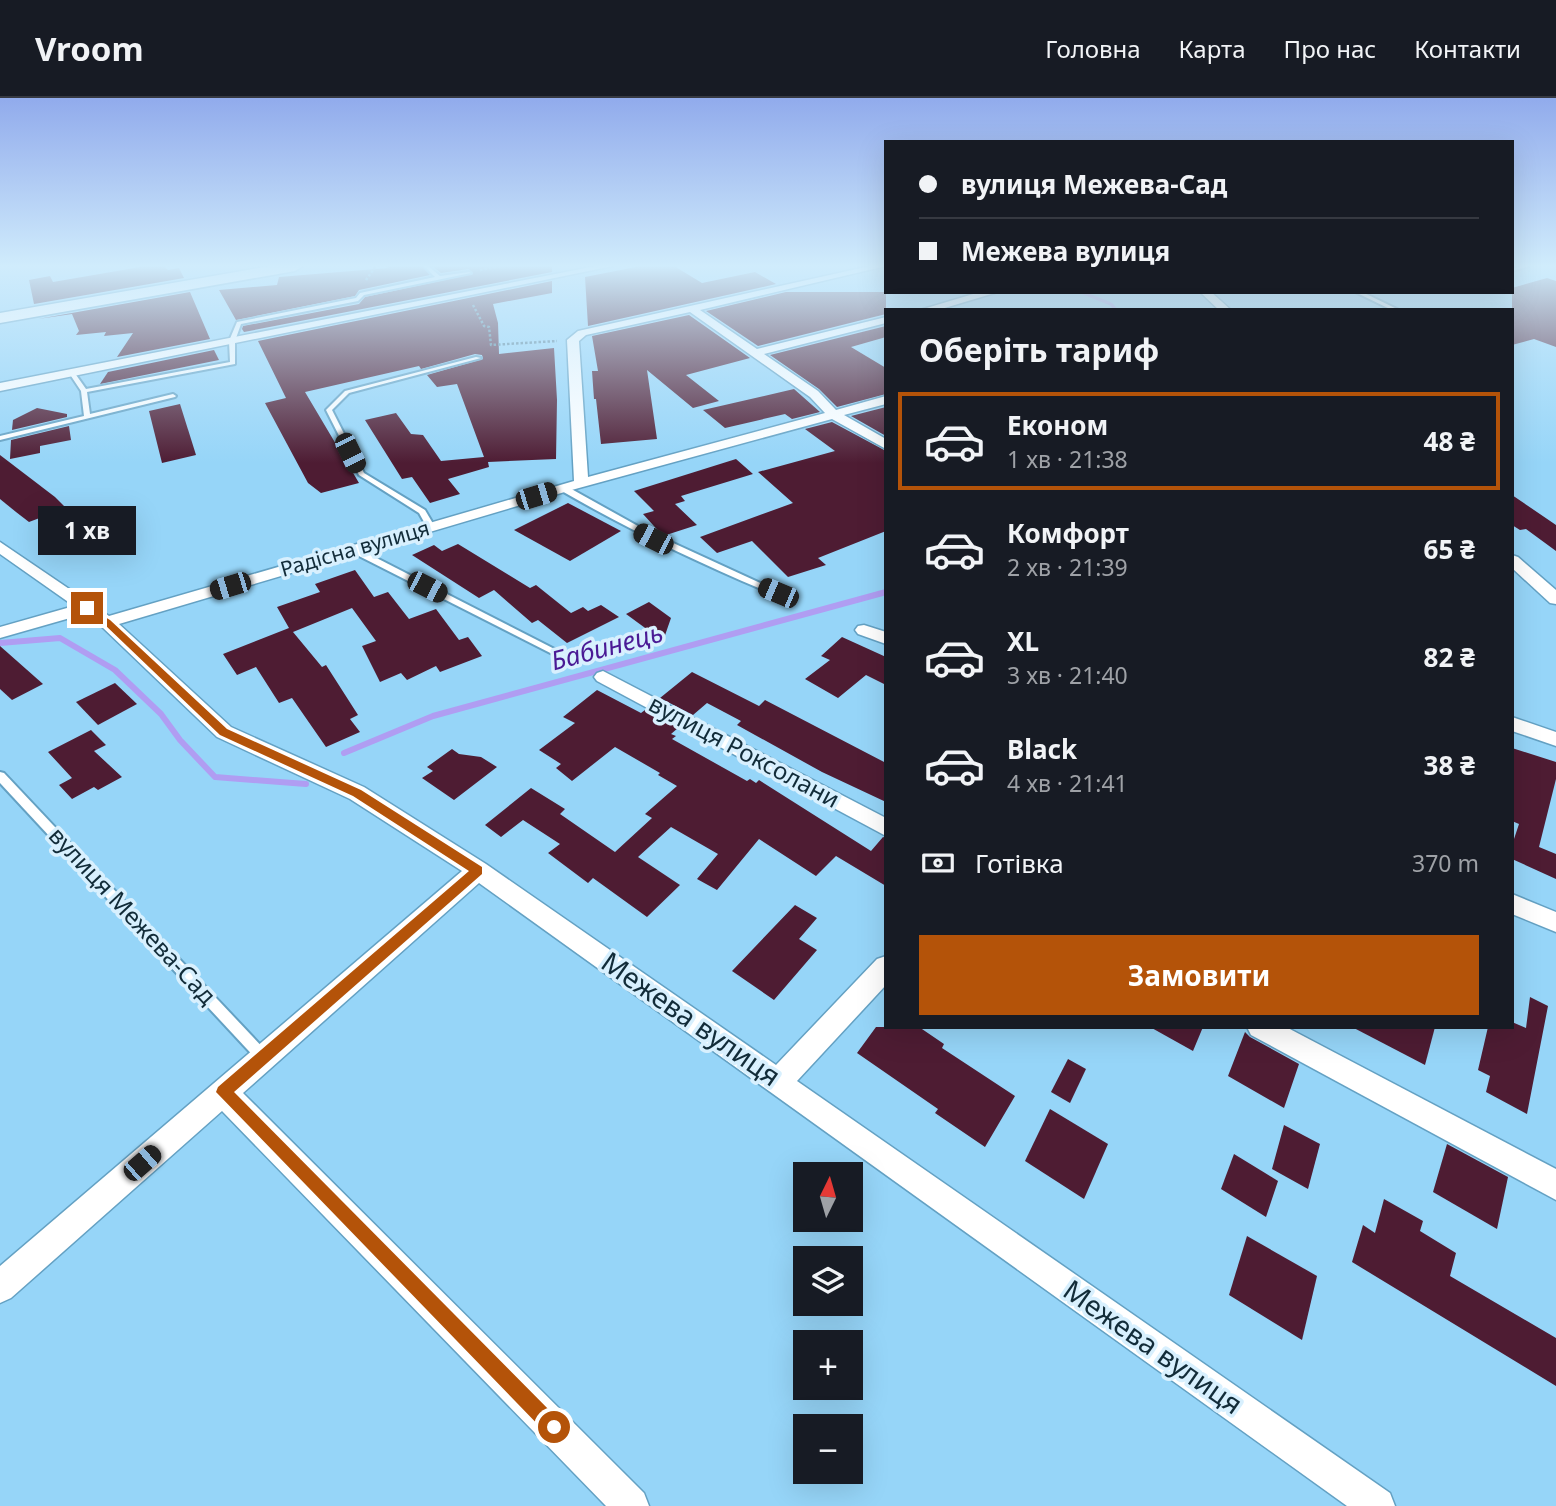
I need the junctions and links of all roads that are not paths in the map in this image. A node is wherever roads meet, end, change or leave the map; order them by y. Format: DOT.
graph roads {
  1 [pos="236,332"];
  2 [pos="280,332"];
  3 [pos="588,332"];
  4 [pos="724,332"];
  5 [pos="839,332"];
  6 [pos="232,341"];
  7 [pos="754,353"];
  8 [pos="478,358"];
  9 [pos="72,373"];
  10 [pos="0,387"];
  11 [pos="84,391"];
  12 [pos="173,396"];
  13 [pos="884,401"];
  14 [pos="833,414"];
  15 [pos="87,415"];
  16 [pos="0,438"];
  17 [pos="884,444"];
  18 [pos="581,484"];
  19 [pos="563,488"];
  20 [pos="431,527"];
  21 [pos="0,547"];
  22 [pos="354,550"];
  23 [pos="1514,562"];
  24 [pos="778,593"];
  25 [pos="1556,599"];
  26 [pos="87,608"];
  27 [pos="107,622"];
  28 [pos="864,630"];
  29 [pos="0,633"];
  30 [pos="884,638"];
  31 [pos="573,661"];
  32 [pos="603,677"];
  33 [pos="1514,725"];
  34 [pos="1556,739"];
  35 [pos="0,776"];
  36 [pos="884,827"];
  37 [pos="478,870"];
  38 [pos="1514,905"];
  39 [pos="1556,922"];
  40 [pos="884,969"];
  41 [pos="1264,1029"];
  42 [pos="263,1057"];
  43 [pos="779,1081"];
  44 [pos="223,1092"];
  45 [pos="1556,1185"];
  46 [pos="0,1287"];
  47 [pos="631,1506"];
  48 [pos="1377,1506"];
  1 -- 6 [label="lane"];
  2 -- 6 [label="street"];
  3 -- 18 [label="street"];
  4 -- 7 [label="street"];
  5 -- 7 [label="street"];
  6 -- 9 [label="street"];
  6 -- 11 [label="lane"];
  7 -- 14 [label="street"];
  8 -- 20 [label="lane"];
  9 -- 10 [label="street"];
  9 -- 11 [label="lane"];
  11 -- 15 [label="lane"];
  12 -- 15 [label="lane"];
  13 -- 14 [label="street, Радісна вулиця"];
  14 -- 17 [label="street"];
  14 -- 18 [label="street, Радісна вулиця"];
  15 -- 16 [label="lane"];
  18 -- 19 [label="street, Радісна вулиця"];
  19 -- 20 [label="street, Радісна вулиця"];
  19 -- 24 [label="lane"];
  20 -- 22 [label="street, Радісна вулиця"];
  21 -- 26 [label="street, Межева вулиця"];
  22 -- 27 [label="street, Радісна вулиця"];
  22 -- 31 [label="lane"];
  23 -- 25 [label="street"];
  26 -- 27 [label="street, Межева вулиця"];
  26 -- 29 [label="street"];
  27 -- 37 [label="street, Межева вулиця"];
  28 -- 30 [label="street"];
  32 -- 36 [label="street, вулиця Роксолани"];
  33 -- 34 [label="street"];
  35 -- 42 [label="lane, вулиця Межева-Сад"];
  37 -- 42 [label="street"];
  37 -- 43 [label="street, Межева вулиця"];
  38 -- 39 [label="street"];
  40 -- 43 [label="street"];
  41 -- 45 [label="street"];
  42 -- 44 [label="street"];
  43 -- 48 [label="street, Межева вулиця"];
  44 -- 46 [label="street"];
  44 -- 47 [label="street"];
}
